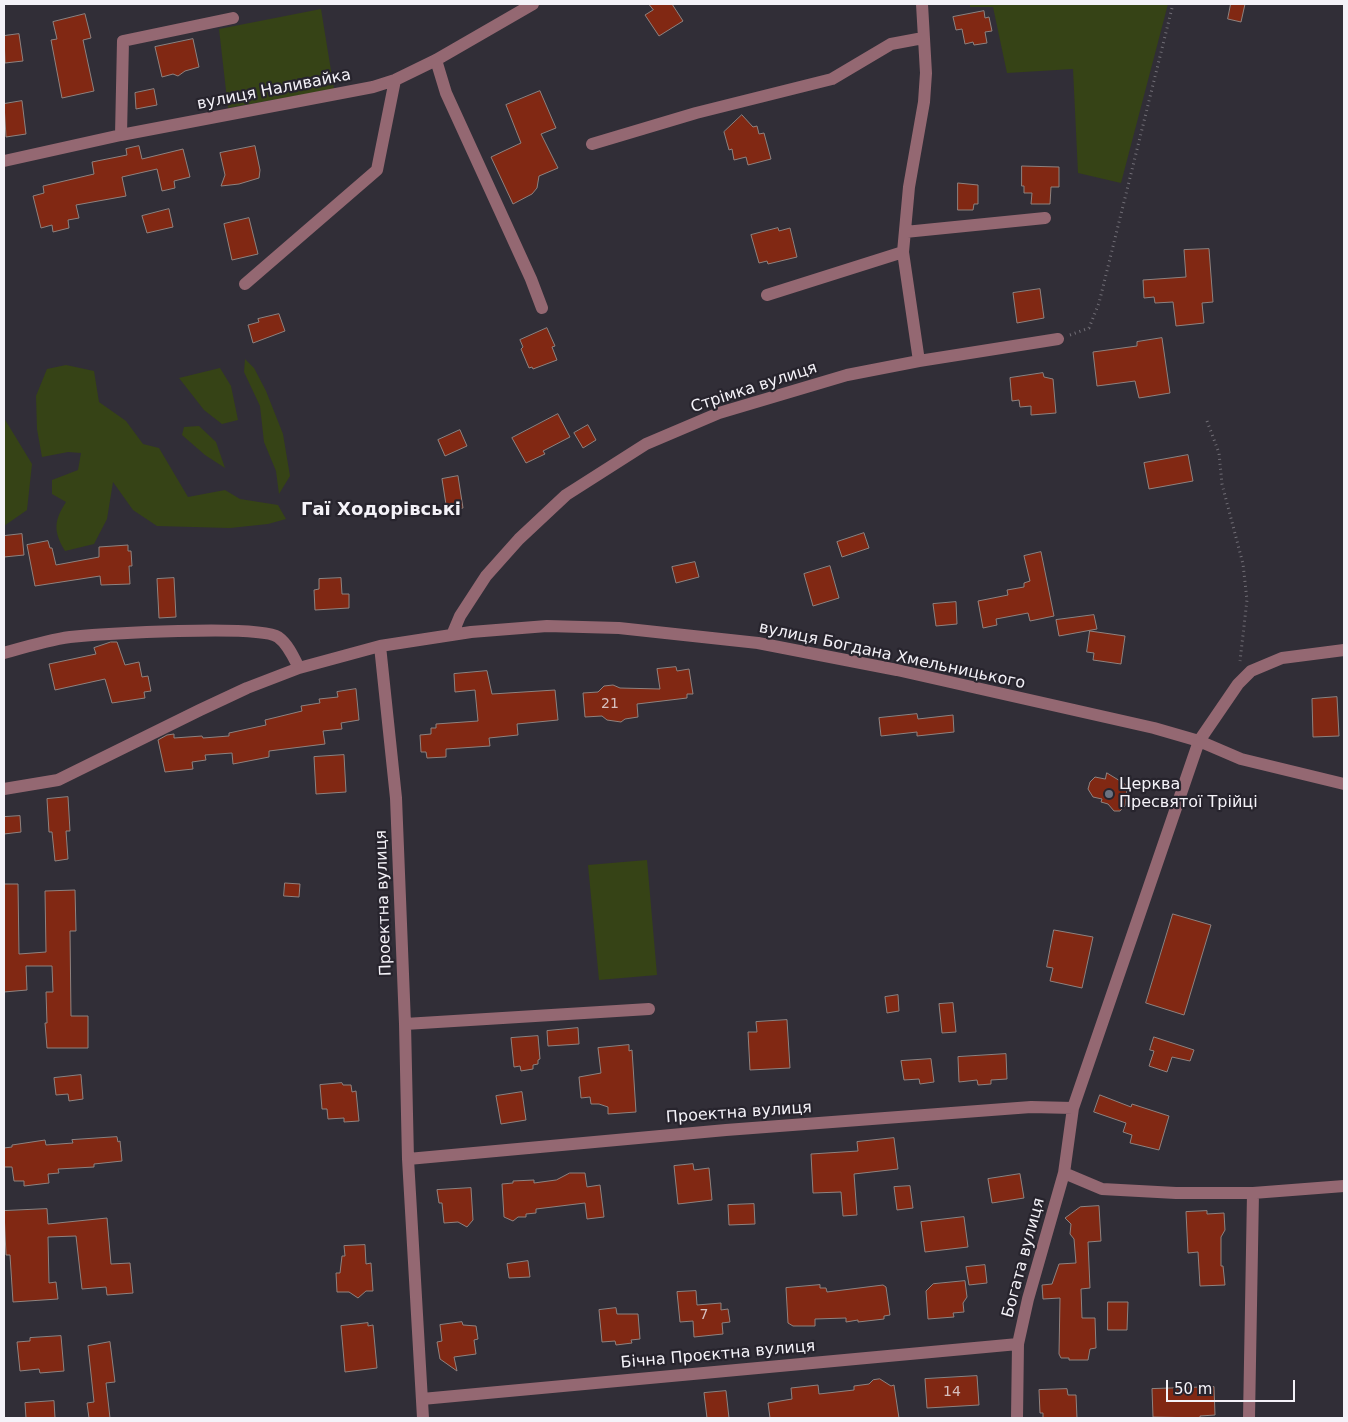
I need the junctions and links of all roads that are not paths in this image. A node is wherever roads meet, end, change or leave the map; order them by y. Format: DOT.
graph roads {
  1 [pos="533,4"];
  2 [pos="922,4"];
  3 [pos="233,18"];
  4 [pos="923,38"];
  5 [pos="436,60"];
  6 [pos="395,80"];
  7 [pos="121,135"];
  8 [pos="592,144"];
  9 [pos="4,161"];
  10 [pos="1045,218"];
  11 [pos="904,232"];
  12 [pos="903,252"];
  13 [pos="244,284"];
  14 [pos="767,295"];
  15 [pos="542,308"];
  16 [pos="1058,339"];
  17 [pos="919,360"];
  18 [pos="452,635"];
  19 [pos="380,646"];
  20 [pos="1344,650"];
  21 [pos="4,653"];
  22 [pos="299,668"];
  23 [pos="1199,741"];
  24 [pos="1344,784"];
  25 [pos="4,789"];
  26 [pos="649,1009"];
  27 [pos="405,1024"];
  28 [pos="1073,1108"];
  29 [pos="408,1159"];
  30 [pos="1064,1173"];
  31 [pos="1344,1186"];
  32 [pos="1253,1193"];
  33 [pos="1018,1344"];
  34 [pos="422,1398"];
  35 [pos="423,1418"];
  36 [pos="1017,1418"];
  37 [pos="1249,1418"];
  1 -- 5 [label="street, вулиця Наливайка"];
  2 -- 4 [label="street"];
  3 -- 7 [label="street"];
  4 -- 8 [label="street"];
  4 -- 11 [label="street"];
  5 -- 6 [label="street, вулиця Наливайка"];
  5 -- 15 [label="street"];
  6 -- 7 [label="street, вулиця Наливайка"];
  6 -- 13 [label="street"];
  7 -- 9 [label="street, вулиця Наливайка"];
  10 -- 11 [label="street"];
  11 -- 12 [label="street"];
  12 -- 14 [label="street"];
  12 -- 17 [label="street"];
  16 -- 17 [label="street, Стрімка вулиця"];
  17 -- 18 [label="street, Стрімка вулиця"];
  18 -- 19 [label="street, вулиця Богдана Хмельницького"];
  18 -- 23 [label="street, вулиця Богдана Хмельницького"];
  19 -- 22 [label="street, вулиця Богдана Хмельницького"];
  19 -- 27 [label="street, Проектна вулиця"];
  20 -- 23 [label="street, Богата вулиця"];
  21 -- 22 [label="street"];
  22 -- 25 [label="street, вулиця Богдана Хмельницького"];
  23 -- 24 [label="street, вулиця Богдана Хмельницького"];
  23 -- 28 [label="street, Богата вулиця"];
  26 -- 27 [label="street"];
  27 -- 29 [label="street, Проектна вулиця"];
  28 -- 29 [label="street, Проектна вулиця"];
  28 -- 30 [label="street, Богата вулиця"];
  29 -- 34 [label="street, Проектна вулиця"];
  30 -- 32 [label="street"];
  30 -- 33 [label="street, Богата вулиця"];
  31 -- 32 [label="street"];
  32 -- 37 [label="street"];
  33 -- 34 [label="street, Бічна Проєктна вулиця"];
  33 -- 36 [label="street, Богата вулиця"];
  34 -- 35 [label="street, Проектна вулиця"];
}
